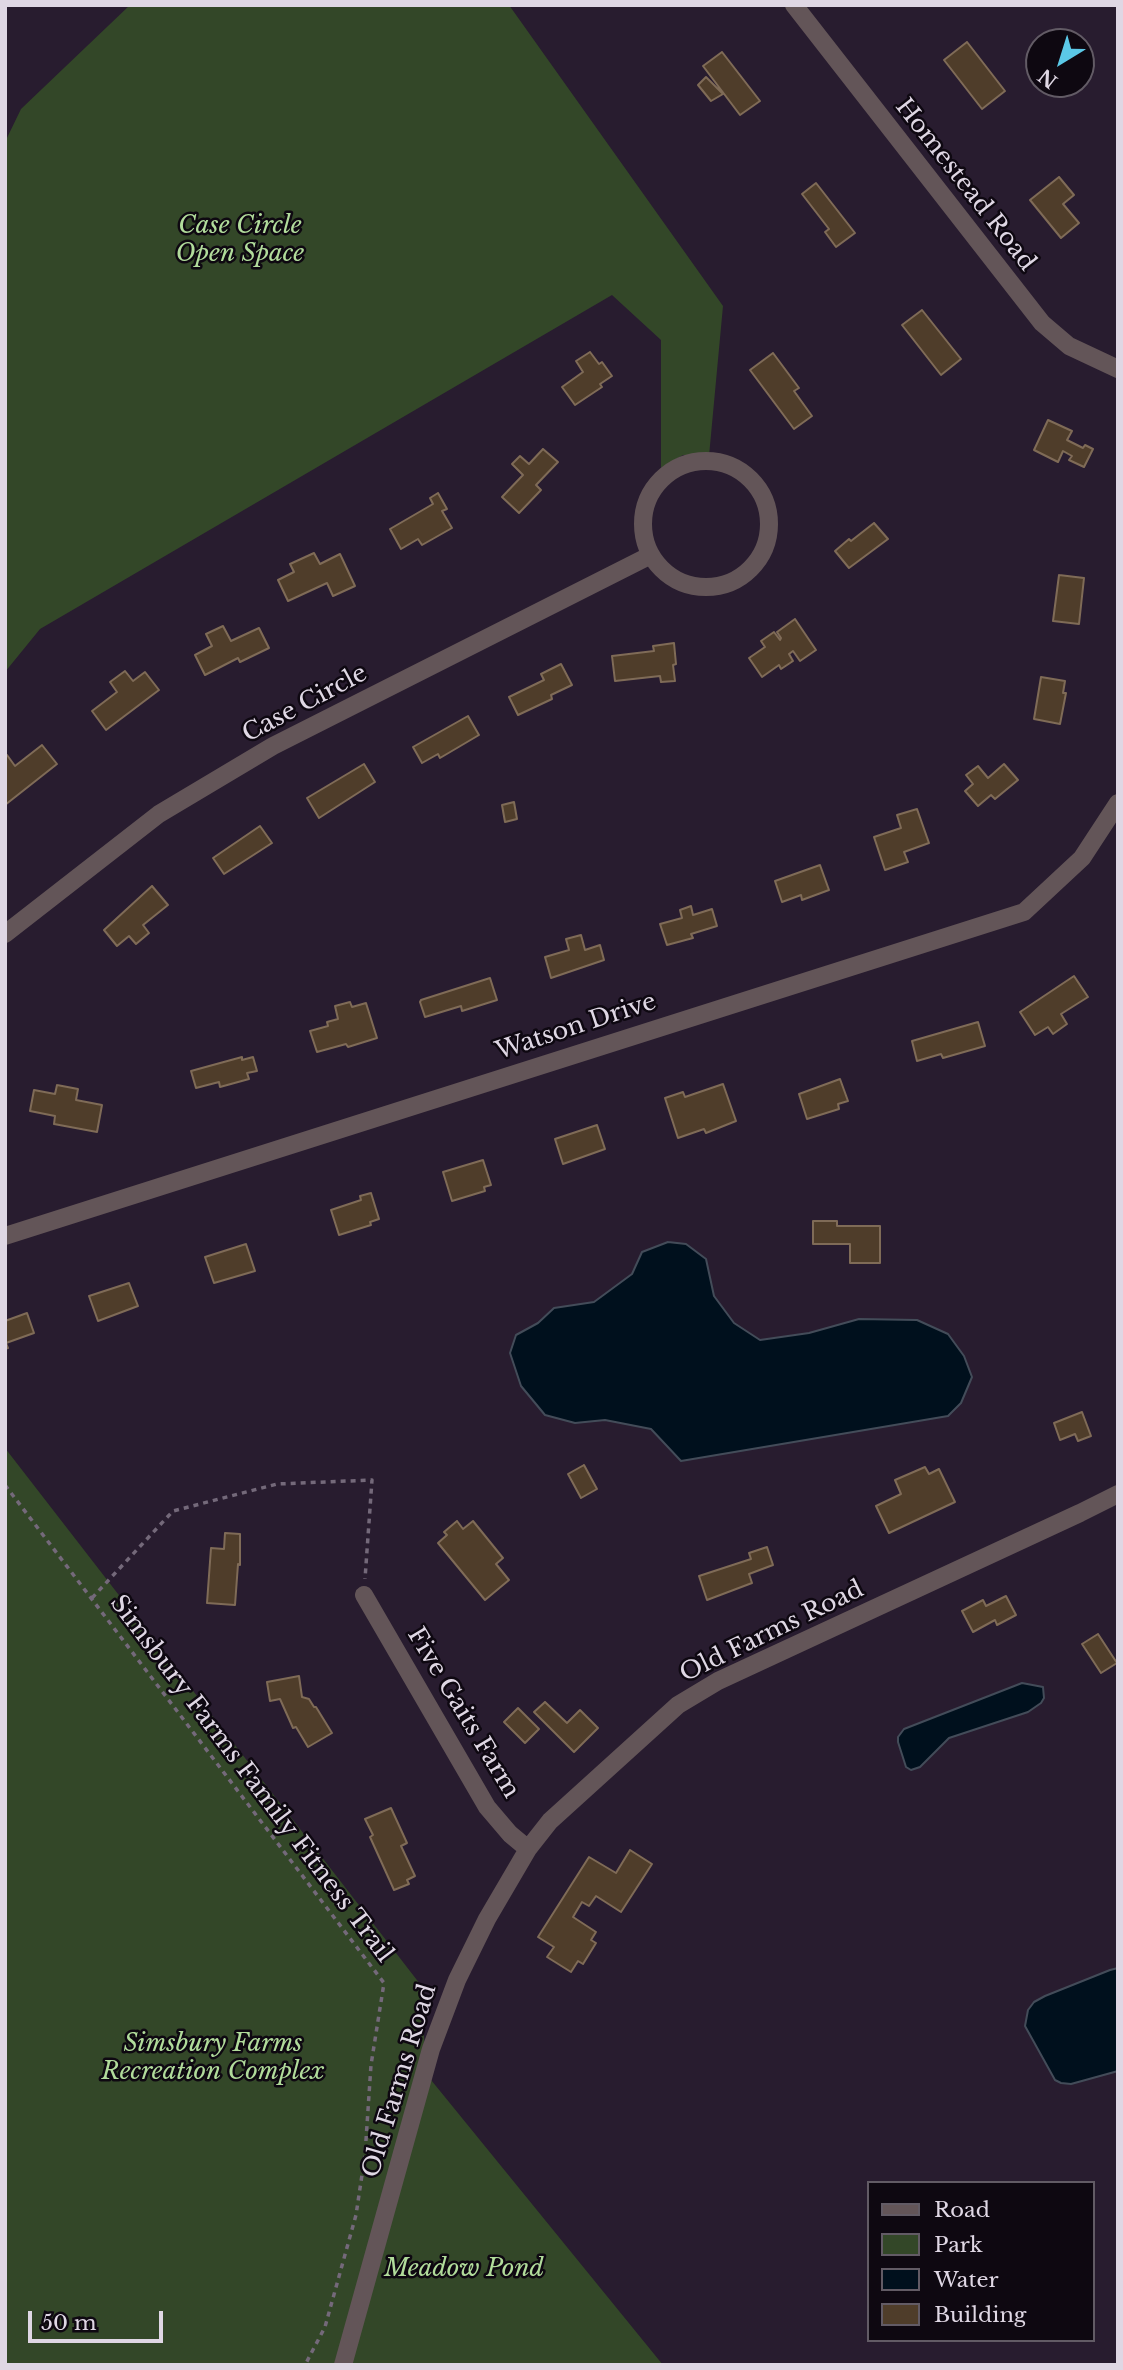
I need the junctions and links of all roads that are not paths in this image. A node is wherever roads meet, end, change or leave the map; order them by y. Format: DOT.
graph roads {
  1 [pos="794,5"];
  2 [pos="1118,369"];
  3 [pos="650,555"];
  4 [pos="1118,803"];
  5 [pos="5,934"];
  6 [pos="6,1233"];
  7 [pos="1118,1494"];
  8 [pos="364,1595"];
  9 [pos="528,1849"];
  10 [pos="343,2365"];
  1 -- 2 [label="street, Homestead Road"];
  3 -- 3 [label="street"];
  3 -- 5 [label="street, Case Circle"];
  4 -- 6 [label="street, Watson Drive"];
  7 -- 9 [label="street, Old Farms Road"];
  8 -- 9 [label="street, Five Gaits Farm"];
  9 -- 10 [label="street, Old Farms Road"];
}
